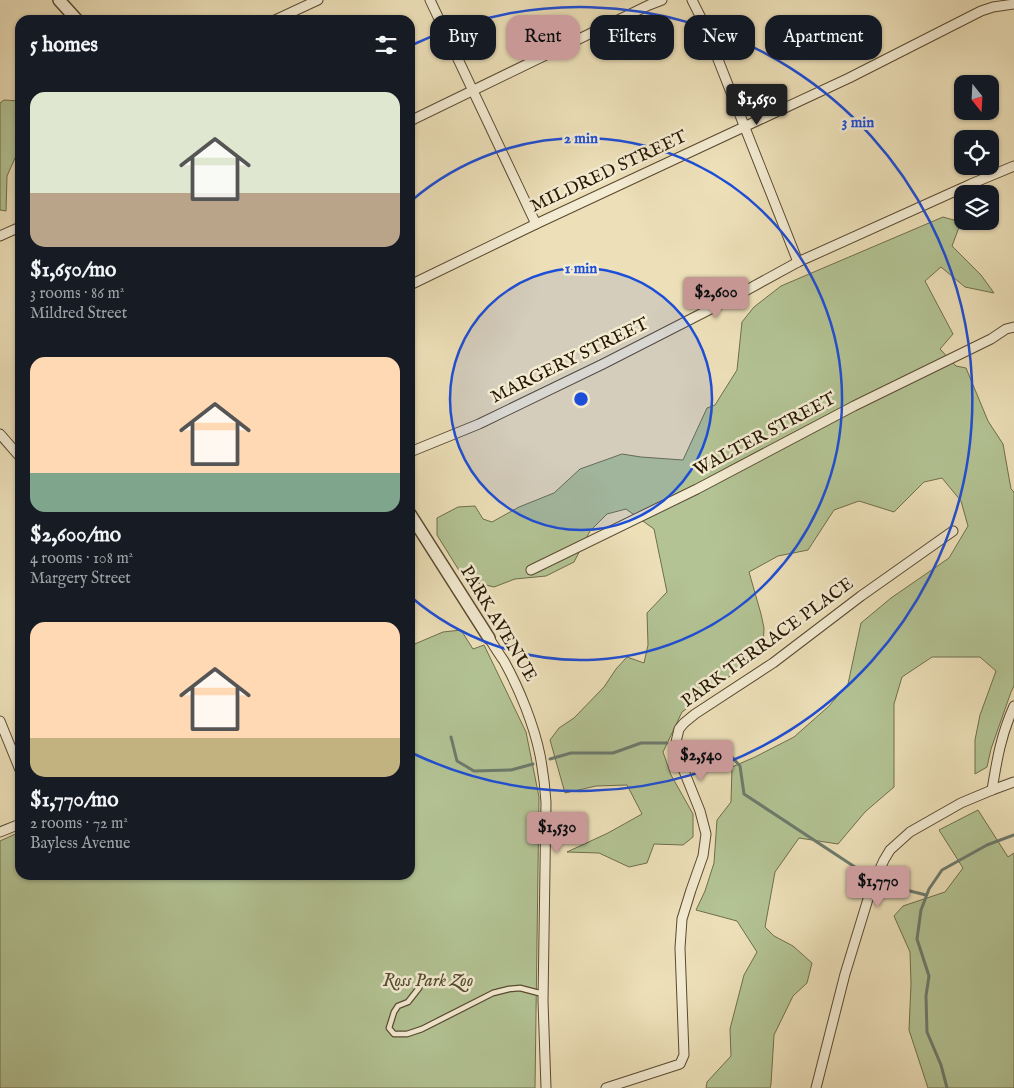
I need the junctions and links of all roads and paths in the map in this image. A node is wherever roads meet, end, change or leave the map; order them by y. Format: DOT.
graph roads {
  1 [pos="59,0"];
  2 [pos="318,0"];
  3 [pos="430,0"];
  4 [pos="662,0"];
  5 [pos="692,0"];
  6 [pos="1014,4"];
  7 [pos="72,15"];
  8 [pos="286,15"];
  9 [pos="473,91"];
  10 [pos="415,119"];
  11 [pos="745,127"];
  12 [pos="1014,166"];
  13 [pos="536,224"];
  14 [pos="15,229"];
  15 [pos="0,236"];
  16 [pos="798,262"];
  17 [pos="415,283"];
  18 [pos="1014,328"];
  19 [pos="0,434"];
  20 [pos="415,450"];
  21 [pos="15,451"];
  22 [pos="415,522"];
  23 [pos="953,530"];
  24 [pos="531,570"];
  25 [pos="490,638"];
  26 [pos="1014,706"];
  27 [pos="0,721"];
  28 [pos="15,758"];
  29 [pos="1014,782"];
  30 [pos="992,790"];
  31 [pos="15,826"];
  32 [pos="0,832"];
  33 [pos="419,988"];
  34 [pos="543,994"];
  35 [pos="819,1085"];
  36 [pos="546,1088"];
  37 [pos="606,1088"];
  1 -- 7 [label="street"];
  2 -- 8 [label="street"];
  3 -- 9 [label="street"];
  4 -- 9 [label="street"];
  5 -- 11 [label="street"];
  6 -- 11 [label="street, MILDRED STREET"];
  9 -- 10 [label="street"];
  9 -- 13 [label="street"];
  11 -- 13 [label="street, MILDRED STREET"];
  11 -- 16 [label="street"];
  12 -- 16 [label="street, MARGERY STREET"];
  13 -- 17 [label="street, MILDRED STREET"];
  14 -- 15 [label="street"];
  16 -- 20 [label="street, MARGERY STREET"];
  18 -- 24 [label="street, WALTER STREET"];
  19 -- 21 [label="street"];
  22 -- 25 [label="street, PARK AVENUE"];
  23 -- 37 [label="street, PARK TERRACE PLACE"];
  25 -- 34 [label="street, PARK AVENUE"];
  26 -- 30 [label="street"];
  27 -- 28 [label="street"];
  29 -- 30 [label="street"];
  30 -- 35 [label="street"];
  31 -- 32 [label="street"];
  33 -- 34 [label="lane"];
  34 -- 36 [label="street, PARK AVENUE"];
}
